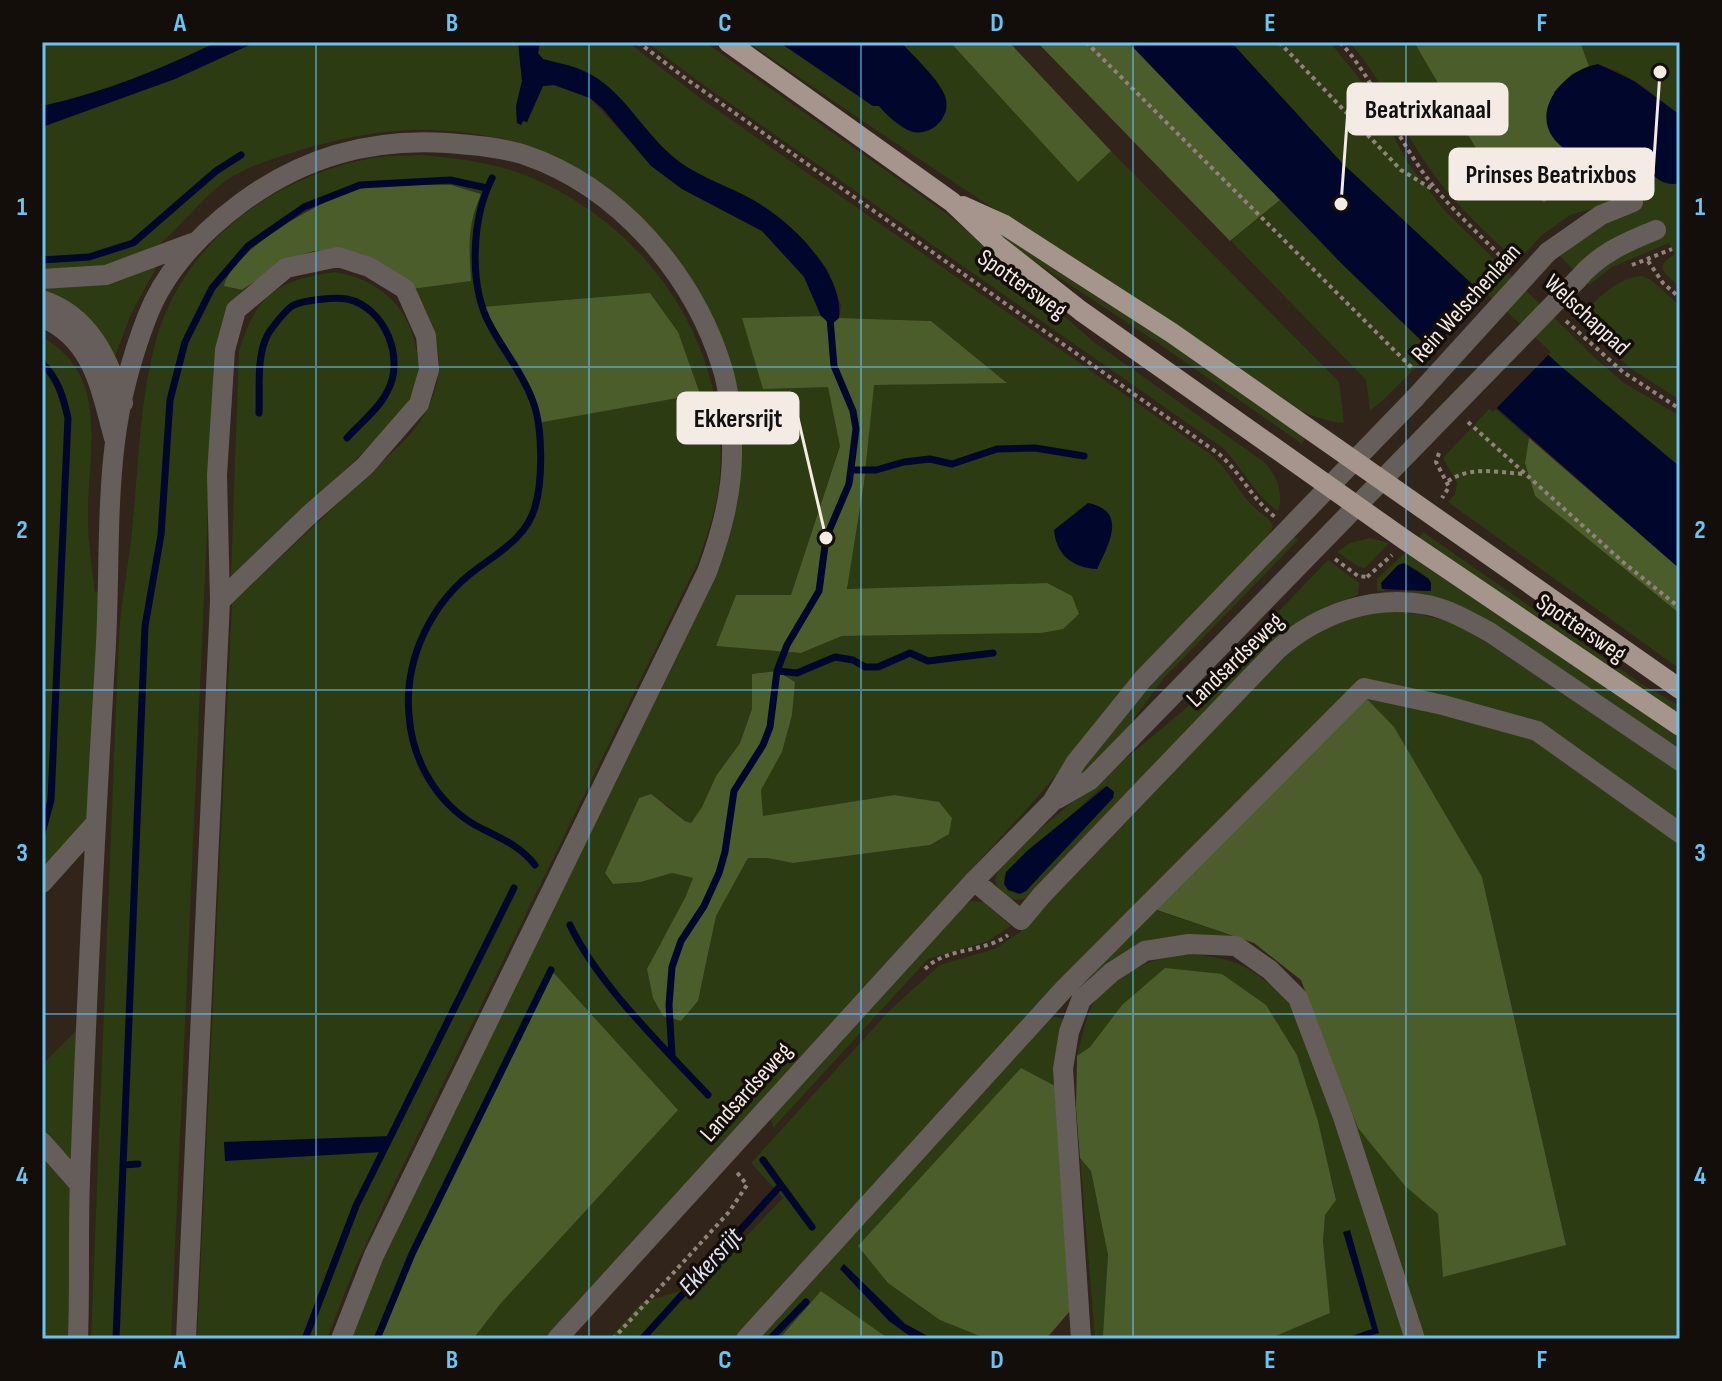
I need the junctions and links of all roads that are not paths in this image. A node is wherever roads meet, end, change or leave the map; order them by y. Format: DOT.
graph roads {
  1 [pos="728,42"];
  2 [pos="952,202"];
  3 [pos="1633,202"];
  4 [pos="1656,230"];
  5 [pos="196,241"];
  6 [pos="42,279"];
  7 [pos="42,300"];
  8 [pos="42,317"];
  9 [pos="123,403"];
  10 [pos="115,442"];
  11 [pos="1354,460"];
  12 [pos="1382,480"];
  13 [pos="1329,485"];
  14 [pos="1357,506"];
  15 [pos="220,601"];
  16 [pos="1680,689"];
  17 [pos="1680,726"];
  18 [pos="1680,761"];
  19 [pos="1052,802"];
  20 [pos="94,825"];
  21 [pos="1680,833"];
  22 [pos="974,881"];
  23 [pos="42,883"];
  24 [pos="1073,994"];
  25 [pos="42,1142"];
  26 [pos="80,1185"];
  27 [pos="78,1339"];
  28 [pos="186,1339"];
  29 [pos="341,1339"];
  30 [pos="557,1339"];
  31 [pos="746,1339"];
  32 [pos="1081,1339"];
  33 [pos="1415,1339"];
  1 -- 2 [label="main road, Spottersweg"];
  2 -- 11 [label="main road, Spottersweg"];
  2 -- 13 [label="main road, Spottersweg"];
  3 -- 11 [label="street, Rein Welschenlaan, bridge"];
  4 -- 12 [label="street, bridge"];
  5 -- 6 [label="street"];
  5 -- 9 [label="street"];
  5 -- 29 [label="street"];
  7 -- 9 [label="street"];
  8 -- 10 [label="street"];
  9 -- 10 [label="street"];
  10 -- 20 [label="street"];
  11 -- 12 [label="main road, Spottersweg"];
  11 -- 13 [label="street, Rein Welschenlaan"];
  12 -- 14 [label="street, Landsardseweg"];
  12 -- 16 [label="main road, Spottersweg"];
  13 -- 14 [label="main road, Spottersweg"];
  13 -- 19 [label="street, Landsardseweg"];
  14 -- 17 [label="main road, Spottersweg"];
  14 -- 19 [label="street, Landsardseweg"];
  15 -- 15 [label="street"];
  15 -- 28 [label="street"];
  18 -- 22 [label="street, Landsardseweg"];
  19 -- 22 [label="street, Landsardseweg"];
  20 -- 23 [label="street"];
  20 -- 26 [label="street"];
  21 -- 24 [label="street"];
  22 -- 30 [label="street, Landsardseweg"];
  24 -- 31 [label="street"];
  24 -- 32 [label="street"];
  24 -- 33 [label="street"];
  25 -- 26 [label="street"];
  26 -- 27 [label="street"];
}
